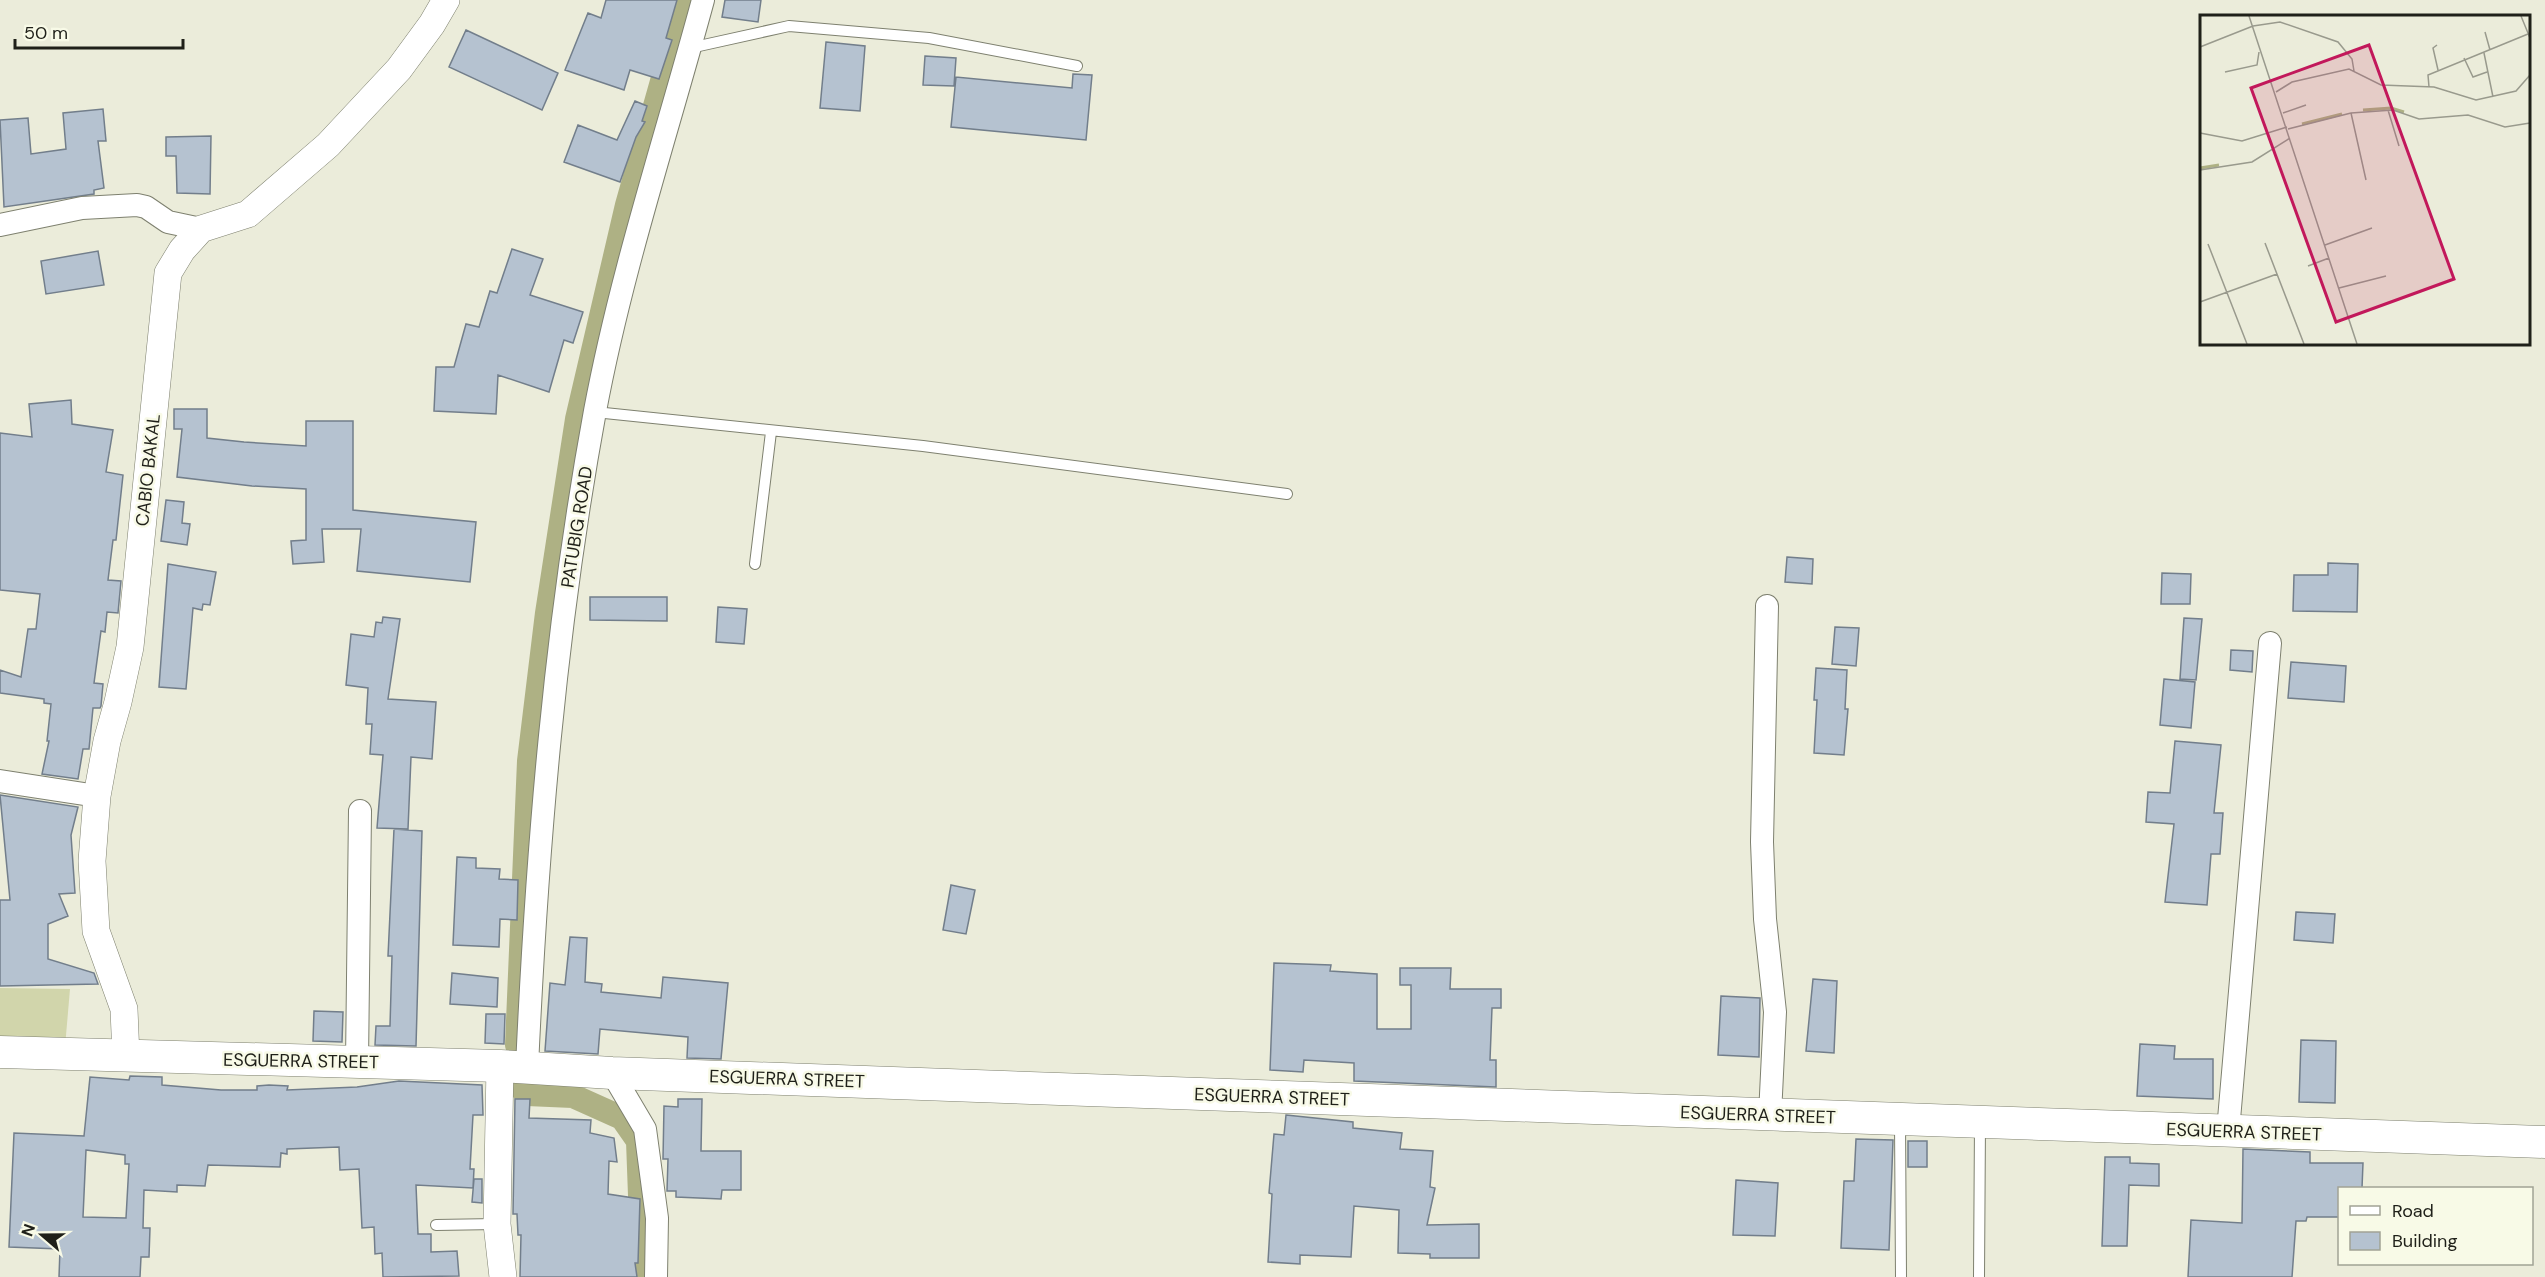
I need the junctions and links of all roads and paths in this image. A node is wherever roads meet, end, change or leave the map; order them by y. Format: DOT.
graph roads {
  1 [pos="446,0"];
  2 [pos="703,0"];
  3 [pos="690,48"];
  4 [pos="1077,66"];
  5 [pos="0,225"];
  6 [pos="201,229"];
  7 [pos="595,412"];
  8 [pos="771,432"];
  9 [pos="1287,494"];
  10 [pos="755,564"];
  11 [pos="1767,606"];
  12 [pos="2270,643"];
  13 [pos="0,781"];
  14 [pos="97,796"];
  15 [pos="360,811"];
  16 [pos="0,1052"];
  17 [pos="126,1057"];
  18 [pos="357,1062"];
  19 [pos="514,1067"];
  20 [pos="612,1073"];
  21 [pos="1770,1115"];
  22 [pos="1900,1120"];
  23 [pos="1980,1123"];
  24 [pos="2228,1131"];
  25 [pos="2545,1142"];
  26 [pos="497,1224"];
  27 [pos="436,1225"];
  28 [pos="503,1277"];
  29 [pos="656,1277"];
  30 [pos="1901,1277"];
  31 [pos="1979,1277"];
  1 -- 6 [label="street"];
  2 -- 3 [label="street, PATUBIG ROAD"];
  3 -- 4 [label="lane"];
  3 -- 7 [label="street, PATUBIG ROAD"];
  5 -- 6 [label="street"];
  6 -- 14 [label="street, CABIO BAKAL"];
  7 -- 8 [label="lane"];
  7 -- 19 [label="street, PATUBIG ROAD"];
  8 -- 9 [label="lane"];
  8 -- 10 [label="lane"];
  11 -- 21 [label="street"];
  12 -- 24 [label="street"];
  13 -- 14 [label="street"];
  14 -- 17 [label="street, CABIO BAKAL"];
  15 -- 18 [label="street"];
  16 -- 17 [label="main road, ESGUERRA STREET"];
  17 -- 18 [label="main road, ESGUERRA STREET"];
  18 -- 19 [label="main road, ESGUERRA STREET"];
  19 -- 20 [label="main road, ESGUERRA STREET"];
  19 -- 26 [label="street"];
  20 -- 21 [label="main road, ESGUERRA STREET"];
  20 -- 29 [label="street"];
  21 -- 22 [label="main road, ESGUERRA STREET"];
  22 -- 23 [label="main road, ESGUERRA STREET"];
  22 -- 30 [label="lane"];
  23 -- 24 [label="main road, ESGUERRA STREET"];
  23 -- 31 [label="lane"];
  24 -- 25 [label="main road, ESGUERRA STREET"];
  26 -- 27 [label="lane"];
  26 -- 28 [label="street"];
}
